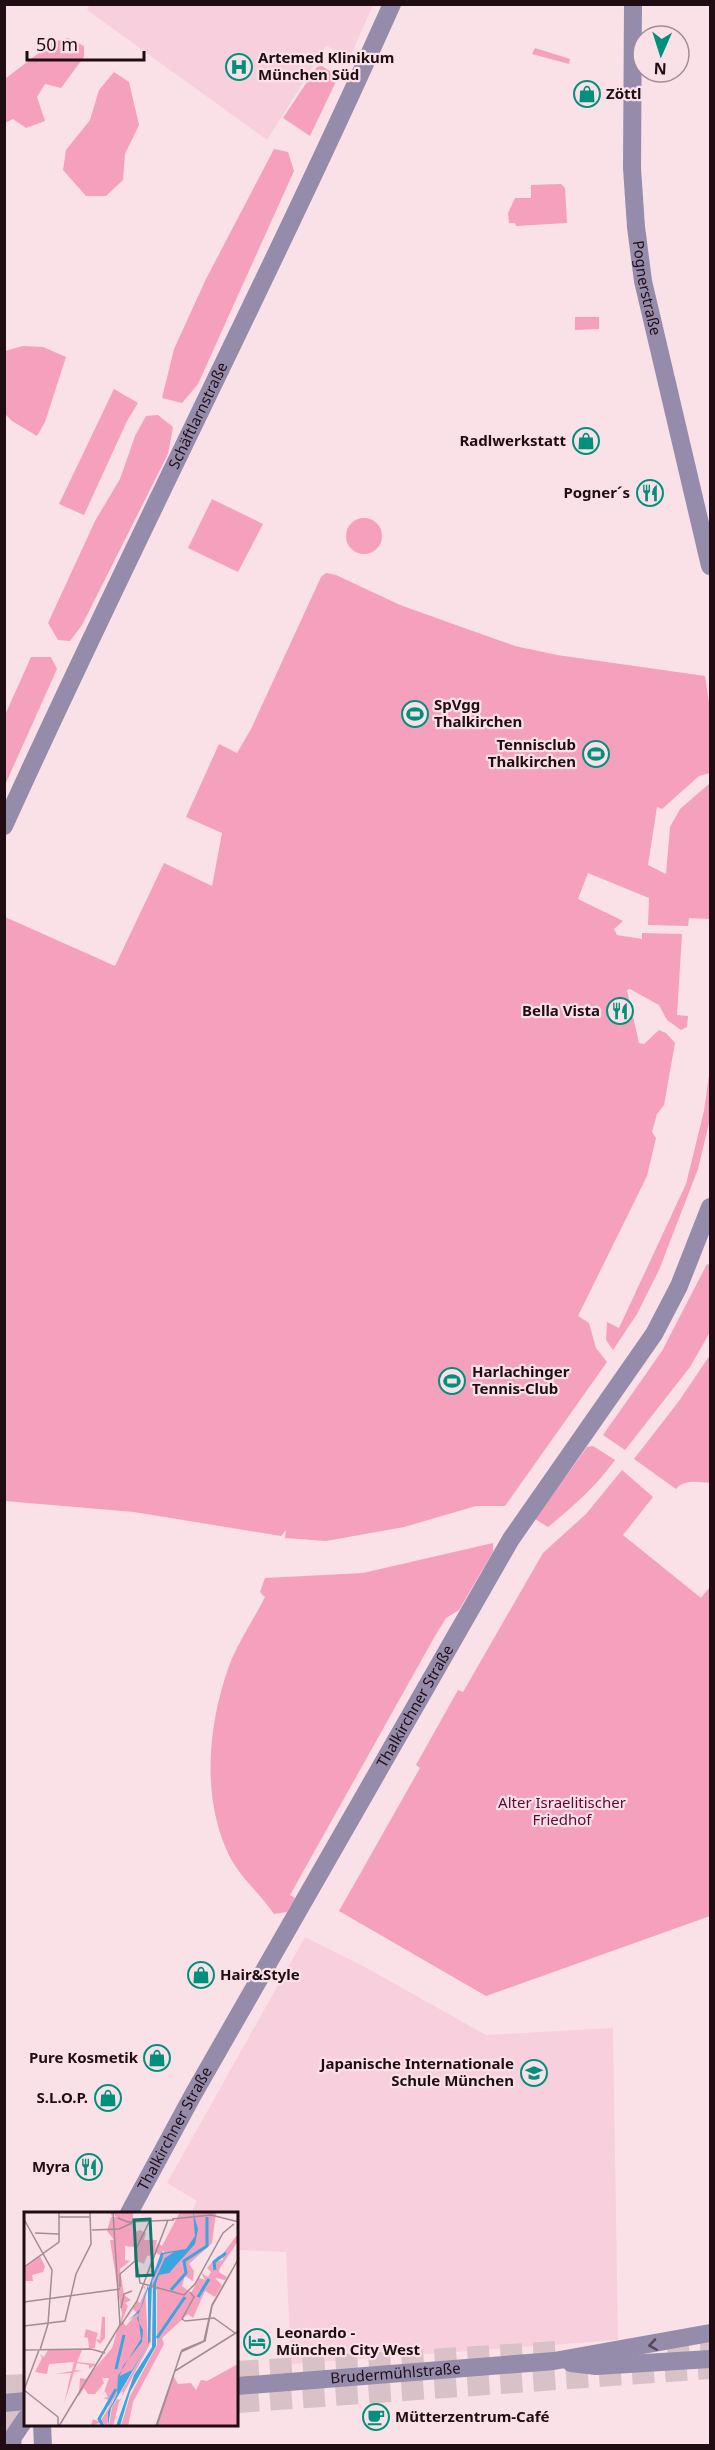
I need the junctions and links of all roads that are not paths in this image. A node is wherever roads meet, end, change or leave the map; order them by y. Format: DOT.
graph roads {
  1 [pos="392,4"];
  2 [pos="633,4"];
  3 [pos="711,566"];
  4 [pos="4,826"];
  5 [pos="711,1207"];
  6 [pos="130,2212"];
  7 [pos="711,2333"];
  8 [pos="711,2359"];
  9 [pos="554,2361"];
  10 [pos="238,2386"];
  11 [pos="24,2401"];
  12 [pos="4,2403"];
  13 [pos="24,2421"];
  14 [pos="42,2426"];
  15 [pos="12,2445"];
  16 [pos="43,2445"];
  1 -- 4 [label="street, Schäftlarnstraße"];
  2 -- 3 [label="street, Pognerstraße"];
  5 -- 6 [label="street, Thalkirchner Straße"];
  7 -- 9 [label="street, Brudermühlstraße, one-way"];
  8 -- 9 [label="street, Brudermühlstraße"];
  9 -- 10 [label="street, Brudermühlstraße"];
  11 -- 12 [label="street"];
  13 -- 15 [label="street"];
  14 -- 16 [label="street"];
}
